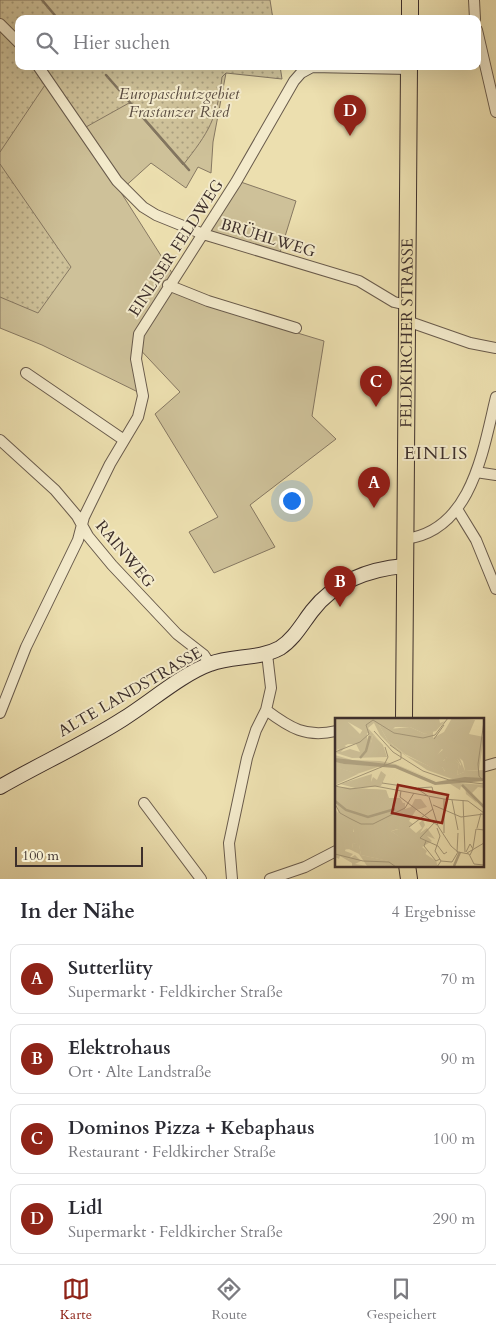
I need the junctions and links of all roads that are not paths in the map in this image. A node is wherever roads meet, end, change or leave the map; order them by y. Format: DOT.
graph roads {
  1 [pos="410,0"];
  2 [pos="474,0"];
  3 [pos="410,15"];
  4 [pos="476,15"];
  5 [pos="0,24"];
  6 [pos="15,40"];
  7 [pos="481,60"];
  8 [pos="41,70"];
  9 [pos="306,70"];
  10 [pos="409,70"];
  11 [pos="496,112"];
  12 [pos="203,234"];
  13 [pos="168,285"];
  14 [pos="407,313"];
  15 [pos="296,328"];
  16 [pos="496,348"];
  17 [pos="26,373"];
  18 [pos="496,397"];
  19 [pos="0,440"];
  20 [pos="124,440"];
  21 [pos="476,472"];
  22 [pos="496,475"];
  23 [pos="457,509"];
  24 [pos="82,526"];
  25 [pos="404,539"];
  26 [pos="404,566"];
  27 [pos="496,589"];
  28 [pos="267,654"];
  29 [pos="210,664"];
  30 [pos="266,710"];
  31 [pos="0,713"];
  32 [pos="404,718"];
  33 [pos="335,731"];
  34 [pos="0,787"];
  35 [pos="144,802"];
  36 [pos="335,852"];
  37 [pos="407,866"];
  38 [pos="201,879"];
  39 [pos="232,879"];
  40 [pos="270,879"];
  41 [pos="408,879"];
  1 -- 3 [label="main road"];
  2 -- 4 [label="street"];
  5 -- 6 [label="street"];
  7 -- 11 [label="street"];
  8 -- 12 [label="street, BRÜHLWEG"];
  9 -- 12 [label="street, EINLISER FELDWEG"];
  10 -- 14 [label="main road, FELDKIRCHER STRASSE"];
  12 -- 13 [label="street, EINLISER FELDWEG"];
  12 -- 14 [label="street, BRÜHLWEG"];
  13 -- 15 [label="street"];
  13 -- 20 [label="street, EINLISER FELDWEG"];
  14 -- 16 [label="street, BRÜHLWEG"];
  14 -- 25 [label="main road, FELDKIRCHER STRASSE"];
  17 -- 20 [label="street"];
  18 -- 21 [label="street"];
  19 -- 24 [label="street, RAINWEG"];
  20 -- 24 [label="street, EINLISER FELDWEG"];
  21 -- 22 [label="street"];
  21 -- 23 [label="street"];
  23 -- 25 [label="street"];
  23 -- 27 [label="street"];
  24 -- 29 [label="street, RAINWEG"];
  24 -- 31 [label="street, EINLISER FELDWEG"];
  25 -- 26 [label="main road, FELDKIRCHER STRASSE"];
  26 -- 28 [label="main road, ALTE LANDSTRASSE"];
  26 -- 32 [label="main road, FELDKIRCHER STRASSE"];
  28 -- 29 [label="main road, ALTE LANDSTRASSE"];
  28 -- 30 [label="street"];
  29 -- 34 [label="main road, ALTE LANDSTRASSE"];
  30 -- 33 [label="street"];
  30 -- 39 [label="street"];
  35 -- 38 [label="street"];
  36 -- 40 [label="street"];
  37 -- 41 [label="main road"];
}
